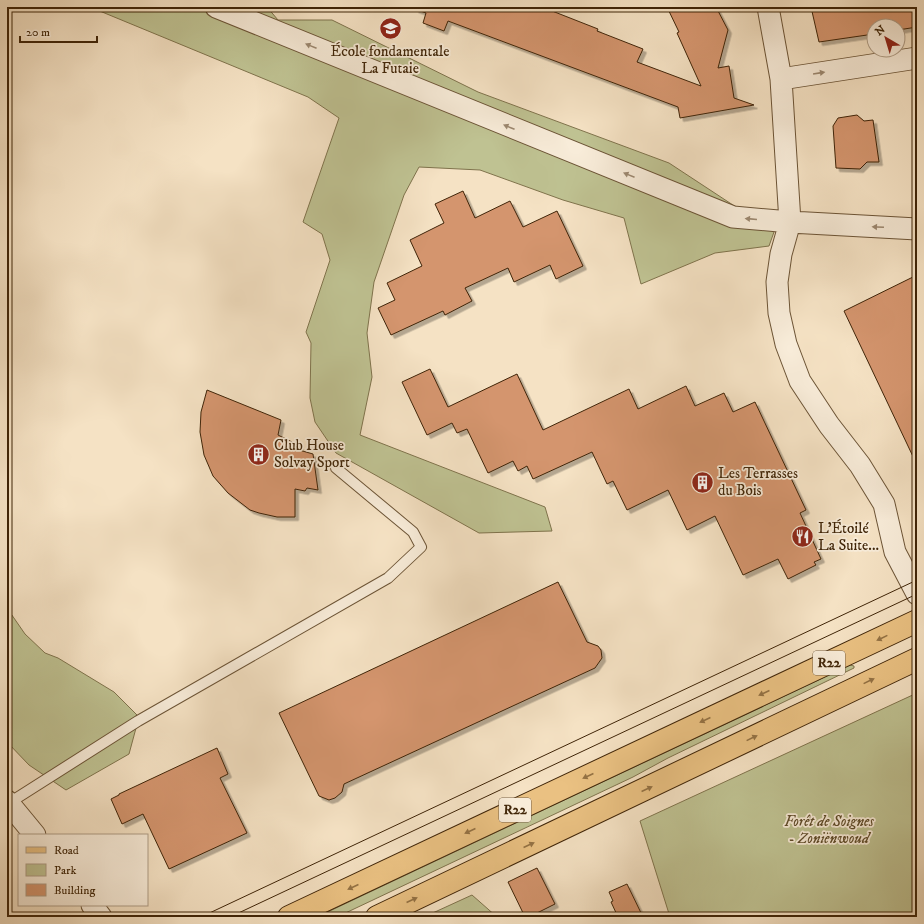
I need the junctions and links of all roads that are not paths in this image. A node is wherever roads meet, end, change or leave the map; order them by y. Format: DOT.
graph roads {
  1 [pos="216,7"];
  2 [pos="768,7"];
  3 [pos="917,58"];
  4 [pos="781,79"];
  5 [pos="790,222"];
  6 [pos="917,229"];
  7 [pos="336,468"];
  8 [pos="917,594"];
  9 [pos="917,621"];
  10 [pos="917,659"];
  11 [pos="8,802"];
  12 [pos="34,834"];
  13 [pos="93,906"];
  14 [pos="101,917"];
  15 [pos="290,917"];
  16 [pos="377,917"];
  5 -- 1 [label="street, one-way"];
  2 -- 4 [label="street"];
  4 -- 3 [label="street, one-way"];
  4 -- 5 [label="street"];
  6 -- 5 [label="street, one-way"];
  5 -- 8 [label="street"];
  7 -- 11 [label="lane"];
  9 -- 15 [label="main road, R22, one-way"];
  16 -- 10 [label="main road, R22, one-way"];
  11 -- 12 [label="street"];
  13 -- 14 [label="street"];
}
